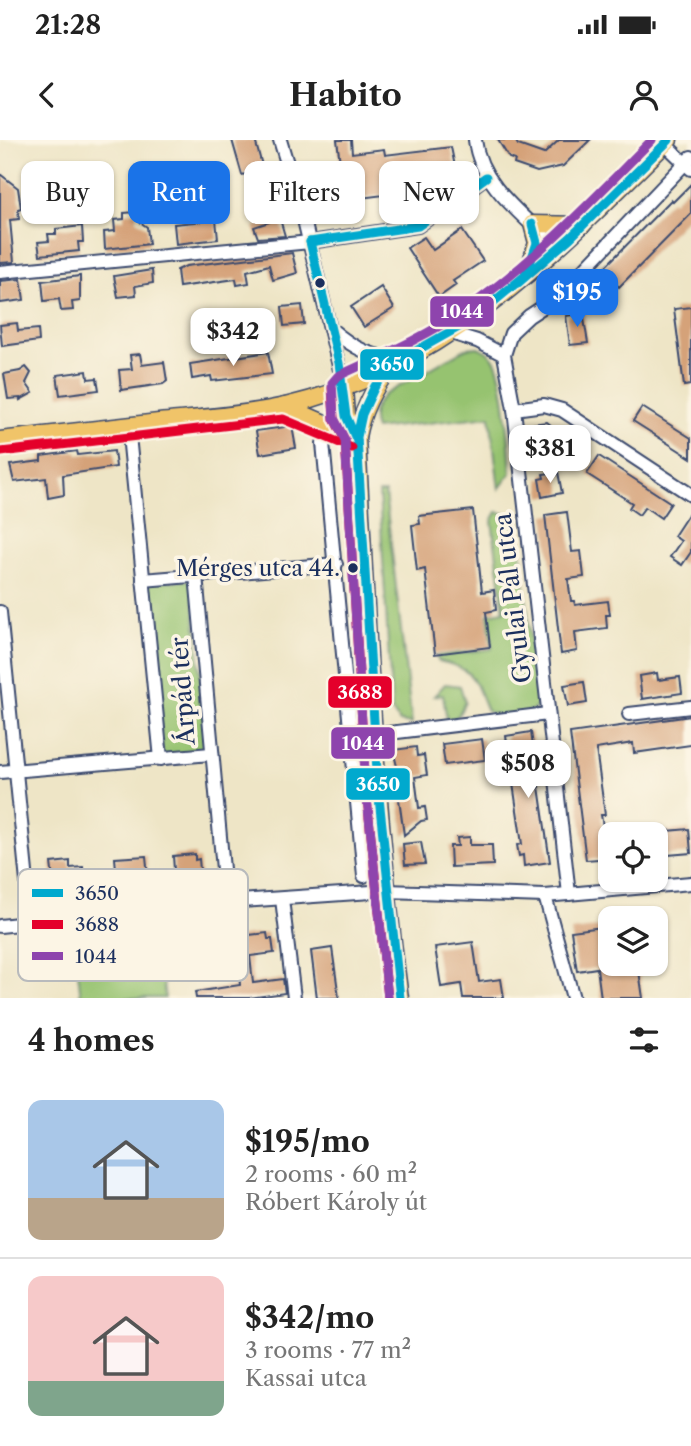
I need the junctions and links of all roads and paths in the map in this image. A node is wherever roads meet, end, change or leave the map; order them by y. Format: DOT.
graph roads {
  1 [pos="280,140"];
  2 [pos="475,140"];
  3 [pos="667,142"];
  4 [pos="689,163"];
  5 [pos="486,177"];
  6 [pos="533,224"];
  7 [pos="583,225"];
  8 [pos="310,242"];
  9 [pos="557,249"];
  10 [pos="0,272"];
  11 [pos="526,275"];
  12 [pos="331,329"];
  13 [pos="451,333"];
  14 [pos="504,355"];
  15 [pos="397,362"];
  16 [pos="344,387"];
  17 [pos="285,406"];
  18 [pos="514,409"];
  19 [pos="128,425"];
  20 [pos="357,437"];
  21 [pos="0,440"];
  22 [pos="323,443"];
  23 [pos="691,495"];
  24 [pos="336,564"];
  25 [pos="196,575"];
  26 [pos="143,580"];
  27 [pos="0,612"];
  28 [pos="691,707"];
  29 [pos="548,714"];
  30 [pos="629,714"];
  31 [pos="372,735"];
  32 [pos="211,754"];
  33 [pos="161,759"];
  34 [pos="18,770"];
  35 [pos="0,772"];
  36 [pos="26,869"];
  37 [pos="223,869"];
  38 [pos="364,876"];
  39 [pos="691,883"];
  40 [pos="386,891"];
  41 [pos="569,894"];
  42 [pos="545,896"];
  43 [pos="282,899"];
  44 [pos="248,901"];
  45 [pos="18,924"];
  46 [pos="0,926"];
  47 [pos="294,998"];
  48 [pos="400,998"];
  49 [pos="573,998"];
  1 -- 8 [label="street"];
  2 -- 5 [label="street"];
  3 -- 4 [label="street"];
  3 -- 7 [label="main road"];
  4 -- 14 [label="street"];
  5 -- 6 [label="street"];
  5 -- 8 [label="street"];
  6 -- 7 [label="main road"];
  6 -- 9 [label="street"];
  6 -- 11 [label="main road"];
  7 -- 9 [label="main road"];
  8 -- 10 [label="street"];
  8 -- 12 [label="street"];
  9 -- 11 [label="main road"];
  11 -- 13 [label="main road"];
  12 -- 15 [label="street"];
  12 -- 16 [label="street"];
  13 -- 14 [label="street"];
  13 -- 15 [label="main road"];
  14 -- 18 [label="street, Gyulai Pál utca"];
  15 -- 16 [label="main road"];
  15 -- 20 [label="main road"];
  16 -- 17 [label="main road"];
  16 -- 20 [label="main road"];
  17 -- 19 [label="main road"];
  17 -- 20 [label="main road"];
  18 -- 23 [label="street"];
  18 -- 29 [label="street, Gyulai Pál utca"];
  19 -- 21 [label="main road"];
  19 -- 26 [label="street, Árpád tér"];
  20 -- 31 [label="main road"];
  22 -- 24 [label="street"];
  24 -- 25 [label="street"];
  24 -- 38 [label="street"];
  25 -- 26 [label="street"];
  25 -- 32 [label="street, Árpád tér"];
  26 -- 33 [label="street, Árpád tér"];
  27 -- 34 [label="street"];
  28 -- 30 [label="street"];
  29 -- 31 [label="street"];
  29 -- 41 [label="street, Gyulai Pál utca"];
  31 -- 40 [label="main road"];
  32 -- 33 [label="street, Árpád tér"];
  32 -- 37 [label="street"];
  33 -- 34 [label="street"];
  34 -- 35 [label="street"];
  34 -- 36 [label="street"];
  39 -- 41 [label="street"];
  40 -- 42 [label="street"];
  40 -- 43 [label="street"];
  40 -- 48 [label="main road"];
  41 -- 42 [label="street"];
  42 -- 49 [label="street"];
  43 -- 44 [label="street"];
  43 -- 47 [label="street"];
  45 -- 46 [label="street"];
}
